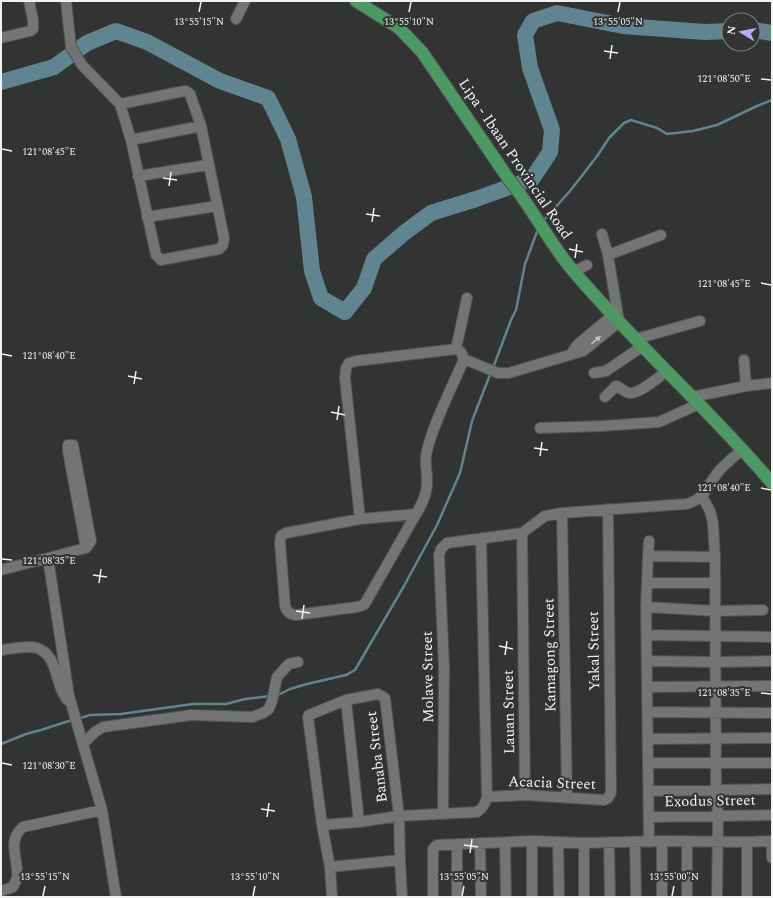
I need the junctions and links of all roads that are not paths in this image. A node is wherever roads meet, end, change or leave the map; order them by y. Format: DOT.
graph roads {
  1 [pos="29,1"];
  2 [pos="66,1"];
  3 [pos="245,1"];
  4 [pos="356,1"];
  5 [pos="371,6"];
  6 [pos="236,19"];
  7 [pos="1,38"];
  8 [pos="120,104"];
  9 [pos="201,126"];
  10 [pos="131,140"];
  11 [pos="208,165"];
  12 [pos="138,176"];
  13 [pos="217,206"];
  14 [pos="147,217"];
  15 [pos="602,234"];
  16 [pos="661,235"];
  17 [pos="608,255"];
  18 [pos="587,265"];
  19 [pos="573,272"];
  20 [pos="467,298"];
  21 [pos="616,318"];
  22 [pos="700,321"];
  23 [pos="640,343"];
  24 [pos="456,349"];
  25 [pos="464,359"];
  26 [pos="744,360"];
  27 [pos="667,371"];
  28 [pos="594,373"];
  29 [pos="772,383"];
  30 [pos="746,386"];
  31 [pos="605,397"];
  32 [pos="695,400"];
  33 [pos="540,428"];
  34 [pos="743,449"];
  35 [pos="772,483"];
  36 [pos="78,491"];
  37 [pos="702,496"];
  38 [pos="608,509"];
  39 [pos="562,513"];
  40 [pos="416,514"];
  41 [pos="360,519"];
  42 [pos="522,533"];
  43 [pos="481,539"];
  44 [pos="649,541"];
  45 [pos="648,556"];
  46 [pos="715,557"];
  47 [pos="48,558"];
  48 [pos="1,570"];
  49 [pos="647,583"];
  50 [pos="714,583"];
  51 [pos="646,607"];
  52 [pos="763,610"];
  53 [pos="715,611"];
  54 [pos="647,635"];
  55 [pos="714,635"];
  56 [pos="772,637"];
  57 [pos="1,650"];
  58 [pos="772,661"];
  59 [pos="298,662"];
  60 [pos="647,662"];
  61 [pos="715,662"];
  62 [pos="648,686"];
  63 [pos="715,686"];
  64 [pos="772,686"];
  65 [pos="346,700"];
  66 [pos="648,712"];
  67 [pos="715,712"];
  68 [pos="772,713"];
  69 [pos="78,728"];
  70 [pos="716,738"];
  71 [pos="772,738"];
  72 [pos="648,739"];
  73 [pos="84,744"];
  74 [pos="772,762"];
  75 [pos="649,763"];
  76 [pos="716,763"];
  77 [pos="772,789"];
  78 [pos="716,790"];
  79 [pos="649,791"];
  80 [pos="611,792"];
  81 [pos="526,795"];
  82 [pos="487,797"];
  83 [pos="567,797"];
  84 [pos="102,810"];
  85 [pos="443,813"];
  86 [pos="718,815"];
  87 [pos="772,815"];
  88 [pos="400,816"];
  89 [pos="649,817"];
  90 [pos="359,822"];
  91 [pos="322,824"];
  92 [pos="772,840"];
  93 [pos="532,841"];
  94 [pos="662,841"];
  95 [pos="687,841"];
  96 [pos="718,841"];
  97 [pos="558,842"];
  98 [pos="584,842"];
  99 [pos="609,842"];
  100 [pos="635,842"];
  101 [pos="649,842"];
  102 [pos="747,842"];
  103 [pos="480,843"];
  104 [pos="505,843"];
  105 [pos="457,844"];
  106 [pos="772,858"];
  107 [pos="400,860"];
  108 [pos="330,867"];
  109 [pos="1,891"];
  110 [pos="116,897"];
  111 [pos="332,897"];
  112 [pos="402,897"];
  113 [pos="433,897"];
  114 [pos="457,897"];
  115 [pos="481,897"];
  116 [pos="506,897"];
  117 [pos="532,897"];
  118 [pos="559,897"];
  119 [pos="584,897"];
  120 [pos="610,897"];
  121 [pos="636,897"];
  122 [pos="662,897"];
  123 [pos="687,897"];
  124 [pos="718,897"];
  125 [pos="747,897"];
  1 -- 7 [label="street"];
  2 -- 8 [label="street"];
  3 -- 6 [label="street"];
  4 -- 5 [label="main road, Lipa - Ibaan Provincial Road"];
  5 -- 19 [label="main road, Lipa - Ibaan Provincial Road"];
  8 -- 9 [label="street"];
  8 -- 10 [label="street"];
  9 -- 10 [label="street"];
  9 -- 11 [label="street"];
  10 -- 12 [label="street"];
  11 -- 12 [label="street"];
  11 -- 13 [label="street"];
  12 -- 14 [label="street"];
  13 -- 14 [label="street"];
  13 -- 14 [label="street"];
  15 -- 17 [label="street"];
  16 -- 17 [label="street"];
  17 -- 21 [label="street"];
  18 -- 19 [label="street"];
  19 -- 21 [label="main road, Lipa - Ibaan Provincial Road"];
  20 -- 24 [label="street"];
  21 -- 23 [label="main road, Lipa - Ibaan Provincial Road"];
  21 -- 25 [label="street"];
  22 -- 23 [label="street"];
  23 -- 27 [label="main road, Lipa - Ibaan Provincial Road"];
  23 -- 28 [label="street"];
  24 -- 25 [label="street"];
  24 -- 41 [label="street"];
  25 -- 40 [label="street"];
  26 -- 30 [label="street"];
  27 -- 31 [label="street"];
  27 -- 32 [label="main road, Lipa - Ibaan Provincial Road"];
  29 -- 30 [label="street"];
  30 -- 32 [label="street"];
  32 -- 33 [label="street"];
  32 -- 34 [label="main road, Lipa - Ibaan Provincial Road"];
  34 -- 35 [label="main road, Lipa - Ibaan Provincial Road"];
  34 -- 37 [label="street"];
  36 -- 47 [label="street"];
  37 -- 38 [label="street"];
  37 -- 46 [label="street"];
  38 -- 39 [label="street"];
  38 -- 80 [label="street, Yakal Street"];
  39 -- 42 [label="street"];
  39 -- 83 [label="street, Kamagong Street"];
  40 -- 41 [label="street"];
  40 -- 41 [label="street"];
  42 -- 43 [label="street"];
  42 -- 81 [label="street, Lauan Street"];
  43 -- 82 [label="street"];
  43 -- 85 [label="street, Molave Street"];
  44 -- 45 [label="street"];
  45 -- 46 [label="street"];
  45 -- 49 [label="street"];
  46 -- 50 [label="street"];
  47 -- 48 [label="street"];
  47 -- 69 [label="street"];
  49 -- 50 [label="street"];
  49 -- 51 [label="street"];
  50 -- 53 [label="street"];
  51 -- 53 [label="street"];
  51 -- 54 [label="street"];
  52 -- 53 [label="street"];
  53 -- 55 [label="street"];
  54 -- 55 [label="street"];
  54 -- 60 [label="street"];
  55 -- 56 [label="street"];
  55 -- 61 [label="street"];
  57 -- 69 [label="street"];
  58 -- 61 [label="street"];
  59 -- 73 [label="street"];
  60 -- 61 [label="street"];
  60 -- 62 [label="street"];
  61 -- 63 [label="street"];
  62 -- 63 [label="street"];
  62 -- 66 [label="street"];
  63 -- 64 [label="street"];
  63 -- 67 [label="street"];
  65 -- 88 [label="street, Banaba Street"];
  65 -- 90 [label="street"];
  65 -- 91 [label="street"];
  66 -- 67 [label="street"];
  66 -- 72 [label="street"];
  67 -- 68 [label="street"];
  67 -- 70 [label="street"];
  69 -- 73 [label="street"];
  70 -- 71 [label="street"];
  70 -- 72 [label="street"];
  70 -- 76 [label="street"];
  72 -- 75 [label="street"];
  73 -- 84 [label="street"];
  74 -- 76 [label="street"];
  75 -- 76 [label="street"];
  75 -- 79 [label="street"];
  76 -- 78 [label="street"];
  77 -- 78 [label="street"];
  78 -- 79 [label="street"];
  78 -- 86 [label="street"];
  79 -- 89 [label="street"];
  80 -- 83 [label="street, Acacia Street"];
  81 -- 82 [label="street, Acacia Street"];
  81 -- 83 [label="street, Acacia Street"];
  82 -- 85 [label="street"];
  84 -- 109 [label="street"];
  84 -- 110 [label="street"];
  85 -- 88 [label="street"];
  86 -- 87 [label="street, Exodus Street"];
  86 -- 89 [label="street, Exodus Street"];
  86 -- 96 [label="street"];
  88 -- 90 [label="street"];
  88 -- 107 [label="street, Banaba Street"];
  89 -- 101 [label="street"];
  90 -- 91 [label="street"];
  91 -- 108 [label="street"];
  92 -- 102 [label="street"];
  92 -- 106 [label="street"];
  93 -- 97 [label="street"];
  93 -- 104 [label="street"];
  93 -- 117 [label="street"];
  94 -- 95 [label="street"];
  94 -- 101 [label="street"];
  94 -- 122 [label="street"];
  95 -- 96 [label="street"];
  95 -- 123 [label="street"];
  96 -- 102 [label="street"];
  96 -- 124 [label="street"];
  97 -- 98 [label="street"];
  97 -- 118 [label="street"];
  98 -- 99 [label="street"];
  98 -- 119 [label="street"];
  99 -- 100 [label="street"];
  99 -- 120 [label="street"];
  100 -- 101 [label="street"];
  100 -- 121 [label="street"];
  102 -- 125 [label="street"];
  103 -- 104 [label="street"];
  103 -- 105 [label="street"];
  103 -- 115 [label="street"];
  104 -- 116 [label="street"];
  105 -- 113 [label="street"];
  105 -- 114 [label="street"];
  107 -- 108 [label="street"];
  107 -- 112 [label="street, Banaba Street"];
  108 -- 111 [label="street"];
}
